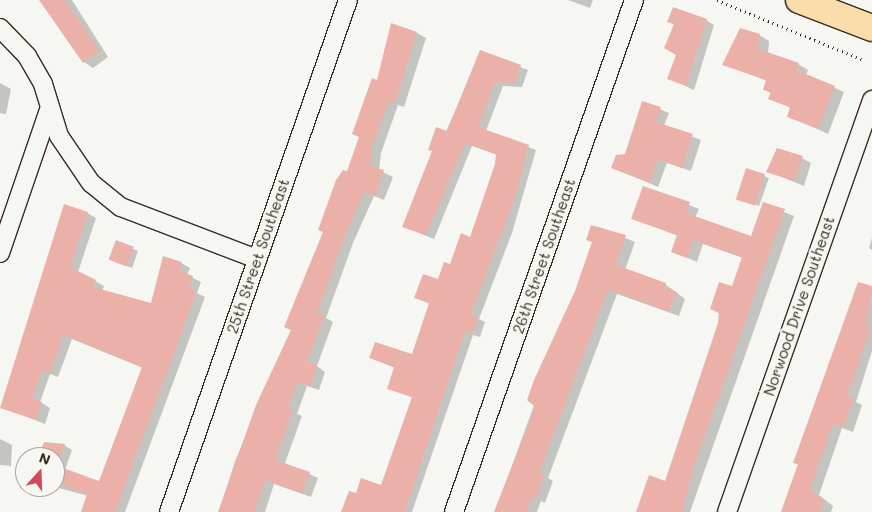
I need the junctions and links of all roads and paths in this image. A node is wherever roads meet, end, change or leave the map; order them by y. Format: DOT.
graph roads {
  1 [pos="348,0"];
  2 [pos="634,0"];
  3 [pos="717,0"];
  4 [pos="799,0"];
  5 [pos="0,28"];
  6 [pos="872,28"];
  7 [pos="863,60"];
  8 [pos="872,100"];
  9 [pos="49,110"];
  10 [pos="0,253"];
  11 [pos="257,259"];
  12 [pos="169,512"];
  13 [pos="454,512"];
  14 [pos="727,512"];
  1 -- 11 [label="street, 25th Street Southeast"];
  2 -- 13 [label="street, 26th Street Southeast"];
  3 -- 7 [label="path"];
  4 -- 6 [label="main road"];
  5 -- 9 [label="street"];
  8 -- 14 [label="street, Norwood Drive Southeast"];
  9 -- 10 [label="street"];
  9 -- 11 [label="street"];
  11 -- 12 [label="street, 25th Street Southeast"];
}
